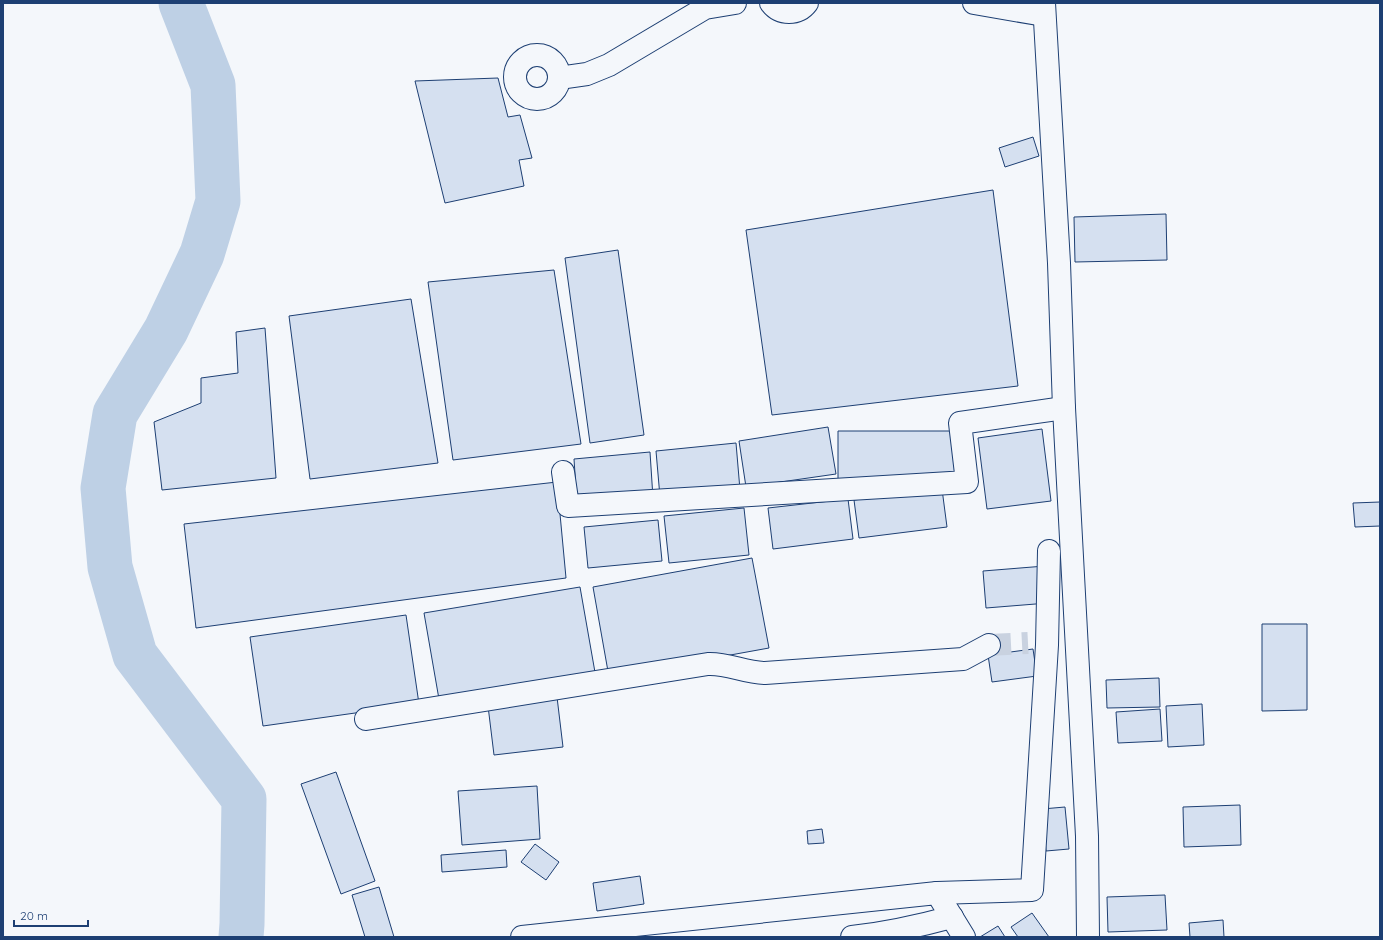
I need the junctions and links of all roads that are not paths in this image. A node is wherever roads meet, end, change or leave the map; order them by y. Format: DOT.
graph roads {
  1 [pos="735,3"];
  2 [pos="771,3"];
  3 [pos="807,3"];
  4 [pos="974,3"];
  5 [pos="1044,9"];
  6 [pos="559,78"];
  7 [pos="1064,408"];
  8 [pos="563,472"];
  9 [pos="1049,551"];
  10 [pos="990,645"];
  11 [pos="366,719"];
  12 [pos="937,893"];
  13 [pos="952,917"];
  14 [pos="522,937"];
  15 [pos="852,937"];
  16 [pos="964,937"];
  17 [pos="1088,937"];
  1 -- 6 [label="street"];
  2 -- 3 [label="street"];
  4 -- 5 [label="street"];
  5 -- 7 [label="street"];
  7 -- 8 [label="street"];
  7 -- 17 [label="street"];
  9 -- 12 [label="street"];
  10 -- 11 [label="street"];
  12 -- 13 [label="street"];
  12 -- 14 [label="street"];
  13 -- 15 [label="street"];
  13 -- 16 [label="street"];
}
